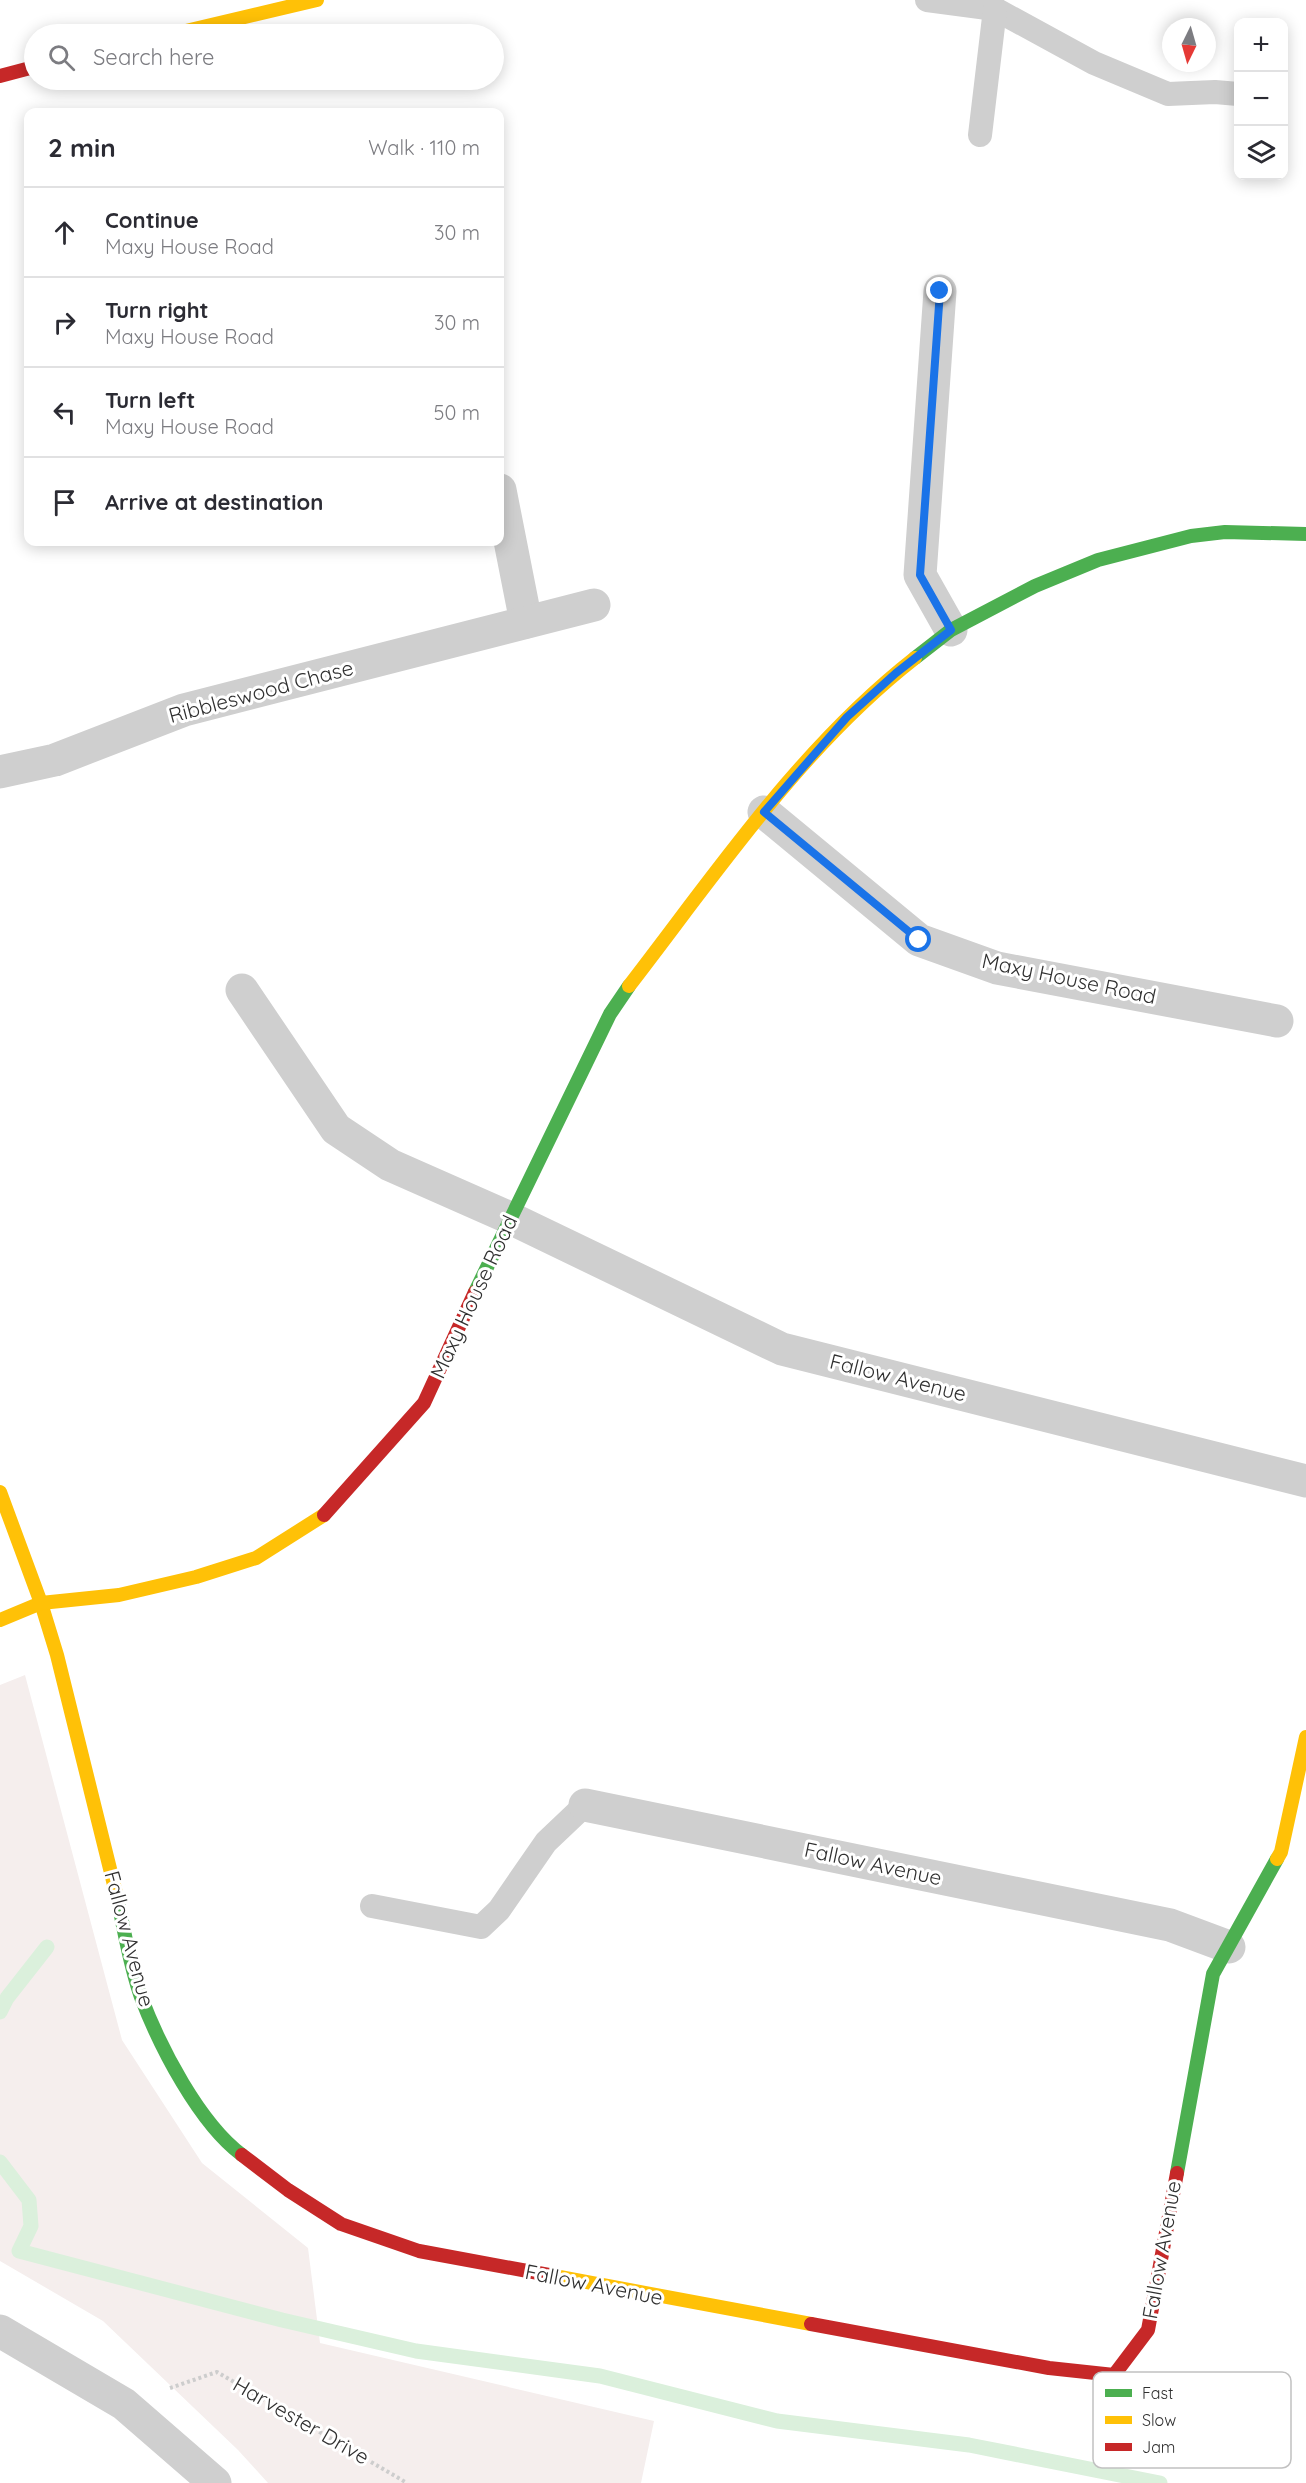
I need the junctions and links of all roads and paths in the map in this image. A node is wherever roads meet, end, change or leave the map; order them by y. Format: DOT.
graph roads {
  1 [pos="318,0"];
  2 [pos="927,0"];
  3 [pos="995,9"];
  4 [pos="215,24"];
  5 [pos="24,70"];
  6 [pos="0,76"];
  7 [pos="1234,94"];
  8 [pos="980,135"];
  9 [pos="940,291"];
  10 [pos="504,510"];
  11 [pos="1306,534"];
  12 [pos="594,605"];
  13 [pos="526,622"];
  14 [pos="951,630"];
  15 [pos="0,772"];
  16 [pos="764,812"];
  17 [pos="242,990"];
  18 [pos="1277,1021"];
  19 [pos="510,1218"];
  20 [pos="1306,1481"];
  21 [pos="0,1492"];
  22 [pos="41,1603"];
  23 [pos="0,1620"];
  24 [pos="1306,1737"];
  25 [pos="585,1805"];
  26 [pos="372,1906"];
  27 [pos="1229,1947"];
  28 [pos="0,2331"];
  29 [pos="1116,2372"];
  30 [pos="1093,2373"];
  31 [pos="124,2404"];
  32 [pos="215,2483"];
  33 [pos="407,2483"];
  1 -- 4 [label="street"];
  2 -- 3 [label="lane"];
  3 -- 7 [label="lane"];
  3 -- 8 [label="lane"];
  5 -- 6 [label="street"];
  9 -- 14 [label="street"];
  10 -- 13 [label="street"];
  11 -- 14 [label="street, Maxy House Road"];
  12 -- 13 [label="street, Ribbleswood Chase"];
  13 -- 15 [label="street, Ribbleswood Chase"];
  14 -- 16 [label="street, Maxy House Road"];
  16 -- 18 [label="street, Maxy House Road"];
  16 -- 19 [label="street, Maxy House Road"];
  17 -- 19 [label="street, Fallow Avenue"];
  19 -- 20 [label="street, Fallow Avenue"];
  19 -- 22 [label="street, Maxy House Road"];
  21 -- 22 [label="street"];
  22 -- 23 [label="street, Maxy House Road"];
  22 -- 30 [label="street, Fallow Avenue"];
  24 -- 27 [label="street, Fallow Avenue"];
  25 -- 26 [label="lane"];
  25 -- 27 [label="street, Fallow Avenue"];
  27 -- 29 [label="street, Fallow Avenue"];
  28 -- 31 [label="street"];
  31 -- 32 [label="street"];
  31 -- 33 [label="path, Harvester Drive"];
}
